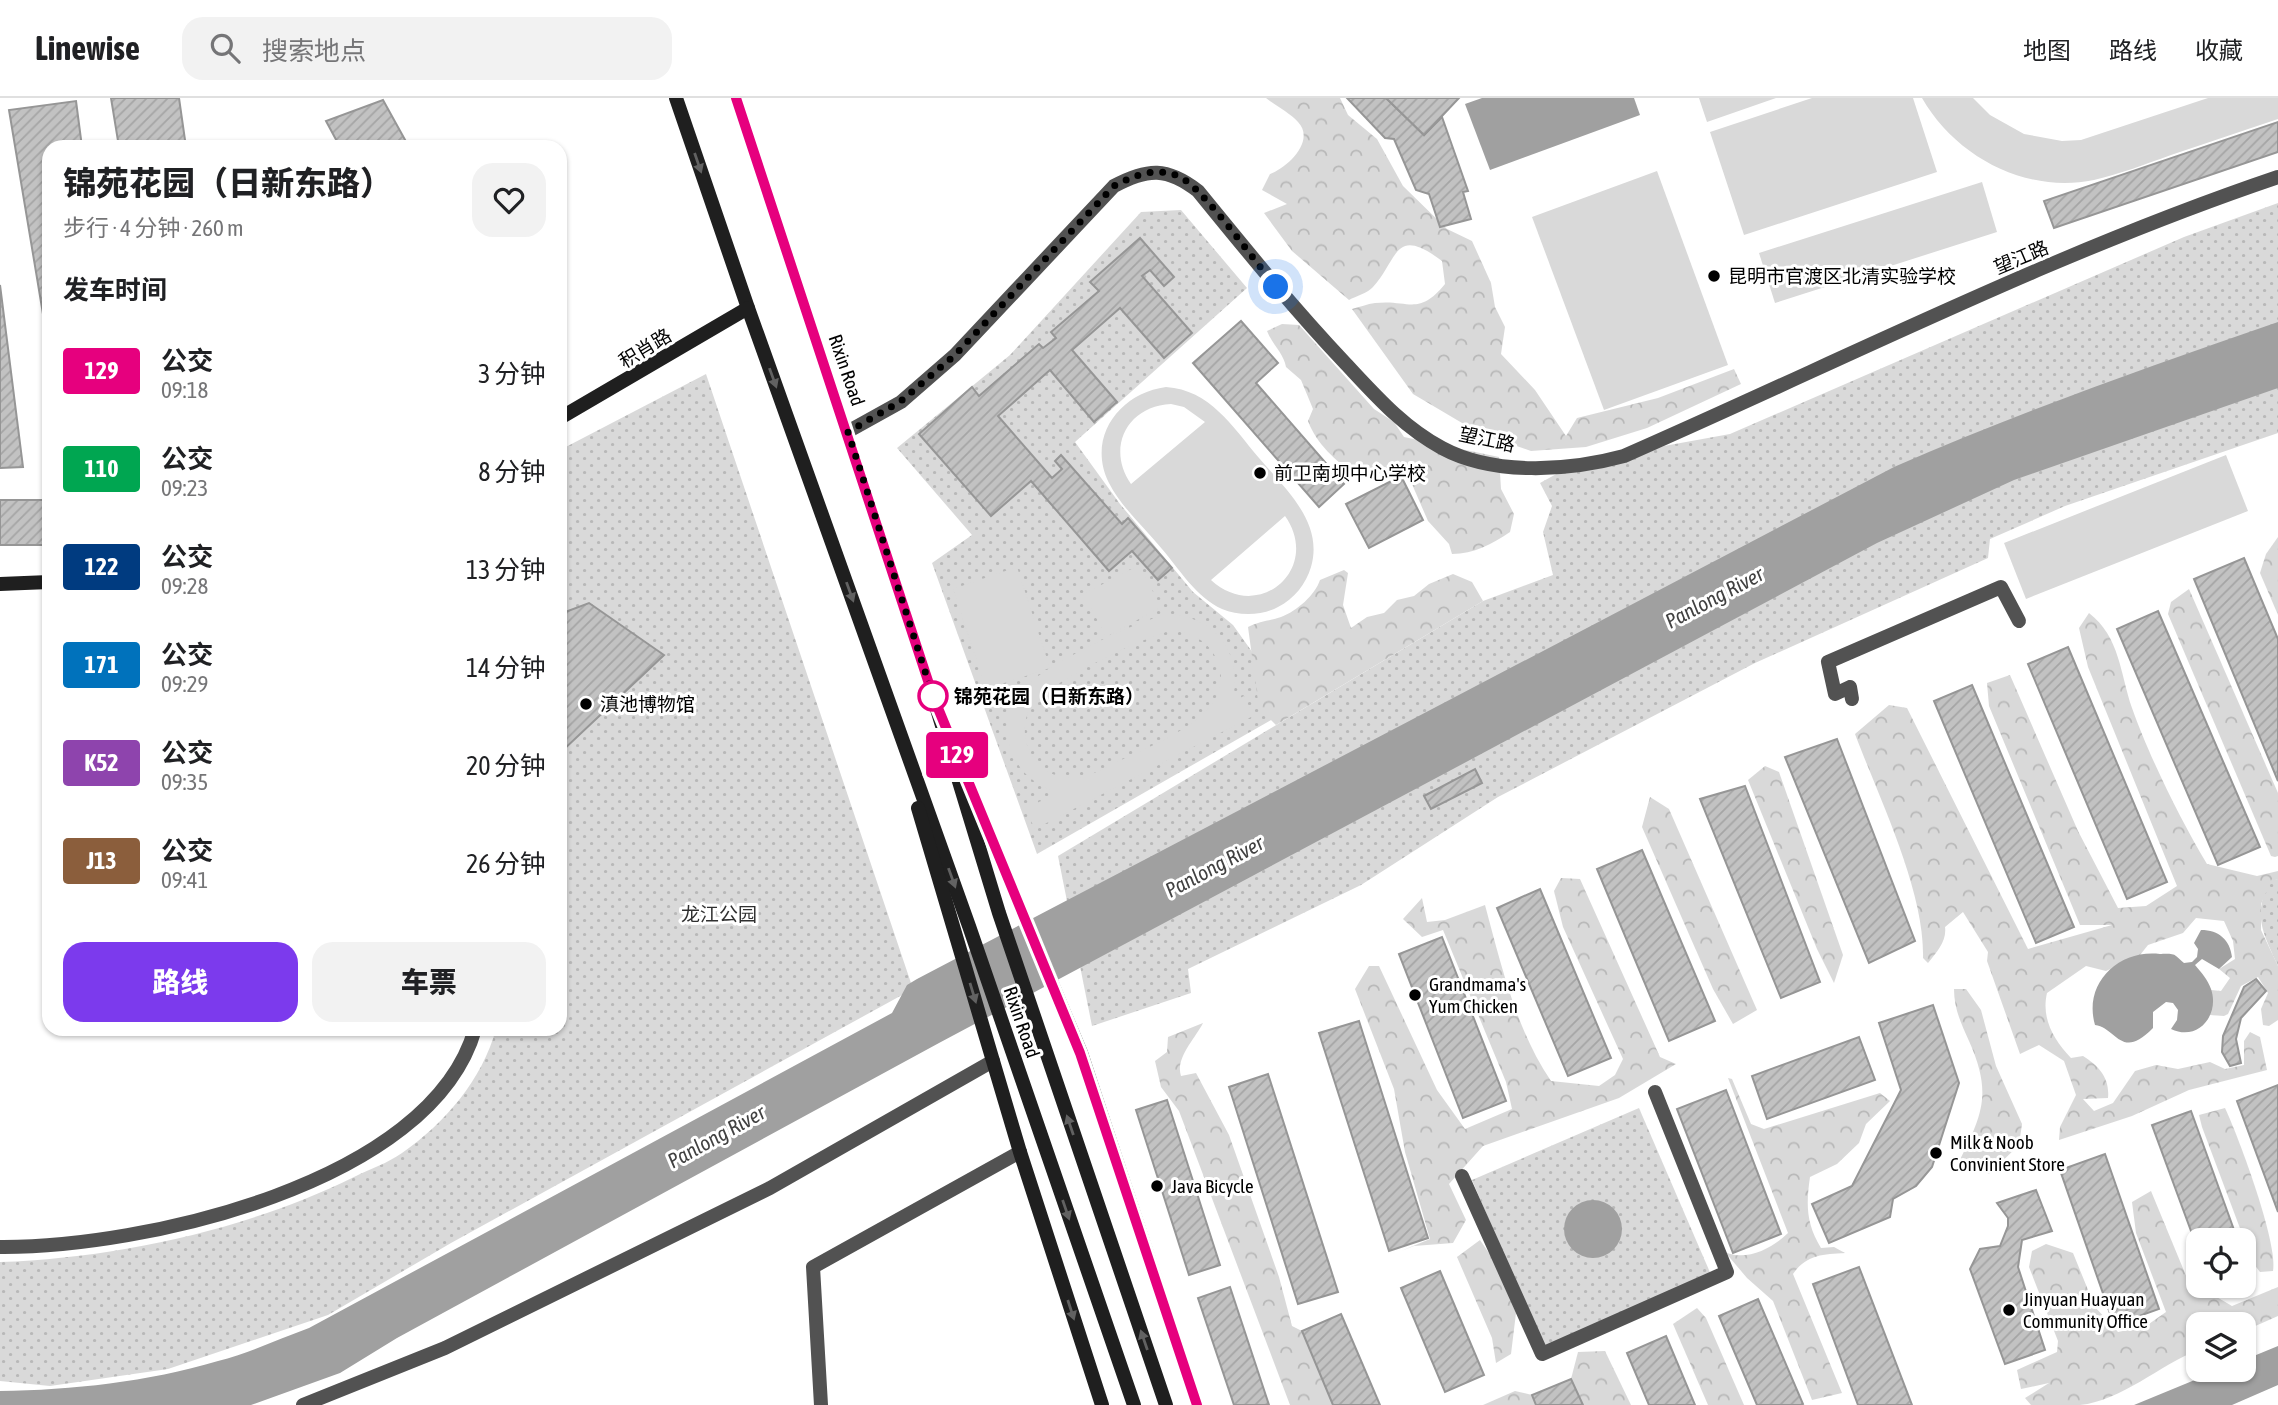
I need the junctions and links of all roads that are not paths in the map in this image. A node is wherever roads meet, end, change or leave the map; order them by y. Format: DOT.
graph roads {
  1 [pos="676,98"];
  2 [pos="736,98"];
  3 [pos="2278,177"];
  4 [pos="748,309"];
  5 [pos="567,414"];
  6 [pos="848,432"];
  7 [pos="42,582"];
  8 [pos="0,584"];
  9 [pos="2019,621"];
  10 [pos="871,652"];
  11 [pos="933,696"];
  12 [pos="1852,699"];
  13 [pos="473,1036"];
  14 [pos="993,1061"];
  15 [pos="1655,1093"];
  16 [pos="1020,1152"];
  17 [pos="1462,1176"];
  18 [pos="0,1247"];
  19 [pos="303,1405"];
  20 [pos="821,1405"];
  21 [pos="1102,1405"];
  22 [pos="1134,1405"];
  23 [pos="1166,1405"];
  24 [pos="1197,1405"];
  1 -- 4 [label="main road, Rixin Road, one-way"];
  2 -- 6 [label="main road, Rixin Road"];
  3 -- 6 [label="street, 望江路"];
  4 -- 5 [label="main road, 积肖路"];
  4 -- 10 [label="main road, Rixin Road, one-way"];
  6 -- 11 [label="main road, Rixin Road"];
  7 -- 8 [label="main road"];
  9 -- 12 [label="street"];
  10 -- 14 [label="main road, Rixin Road, one-way"];
  10 -- 22 [label="main road, Rixin Road, one-way"];
  23 -- 11 [label="main road, Rixin Road, one-way"];
  11 -- 24 [label="main road, Rixin Road"];
  13 -- 18 [label="street"];
  14 -- 16 [label="main road, Rixin Road"];
  14 -- 19 [label="street"];
  15 -- 17 [label="street"];
  16 -- 20 [label="street"];
  16 -- 21 [label="main road, Rixin Road, one-way"];
}
